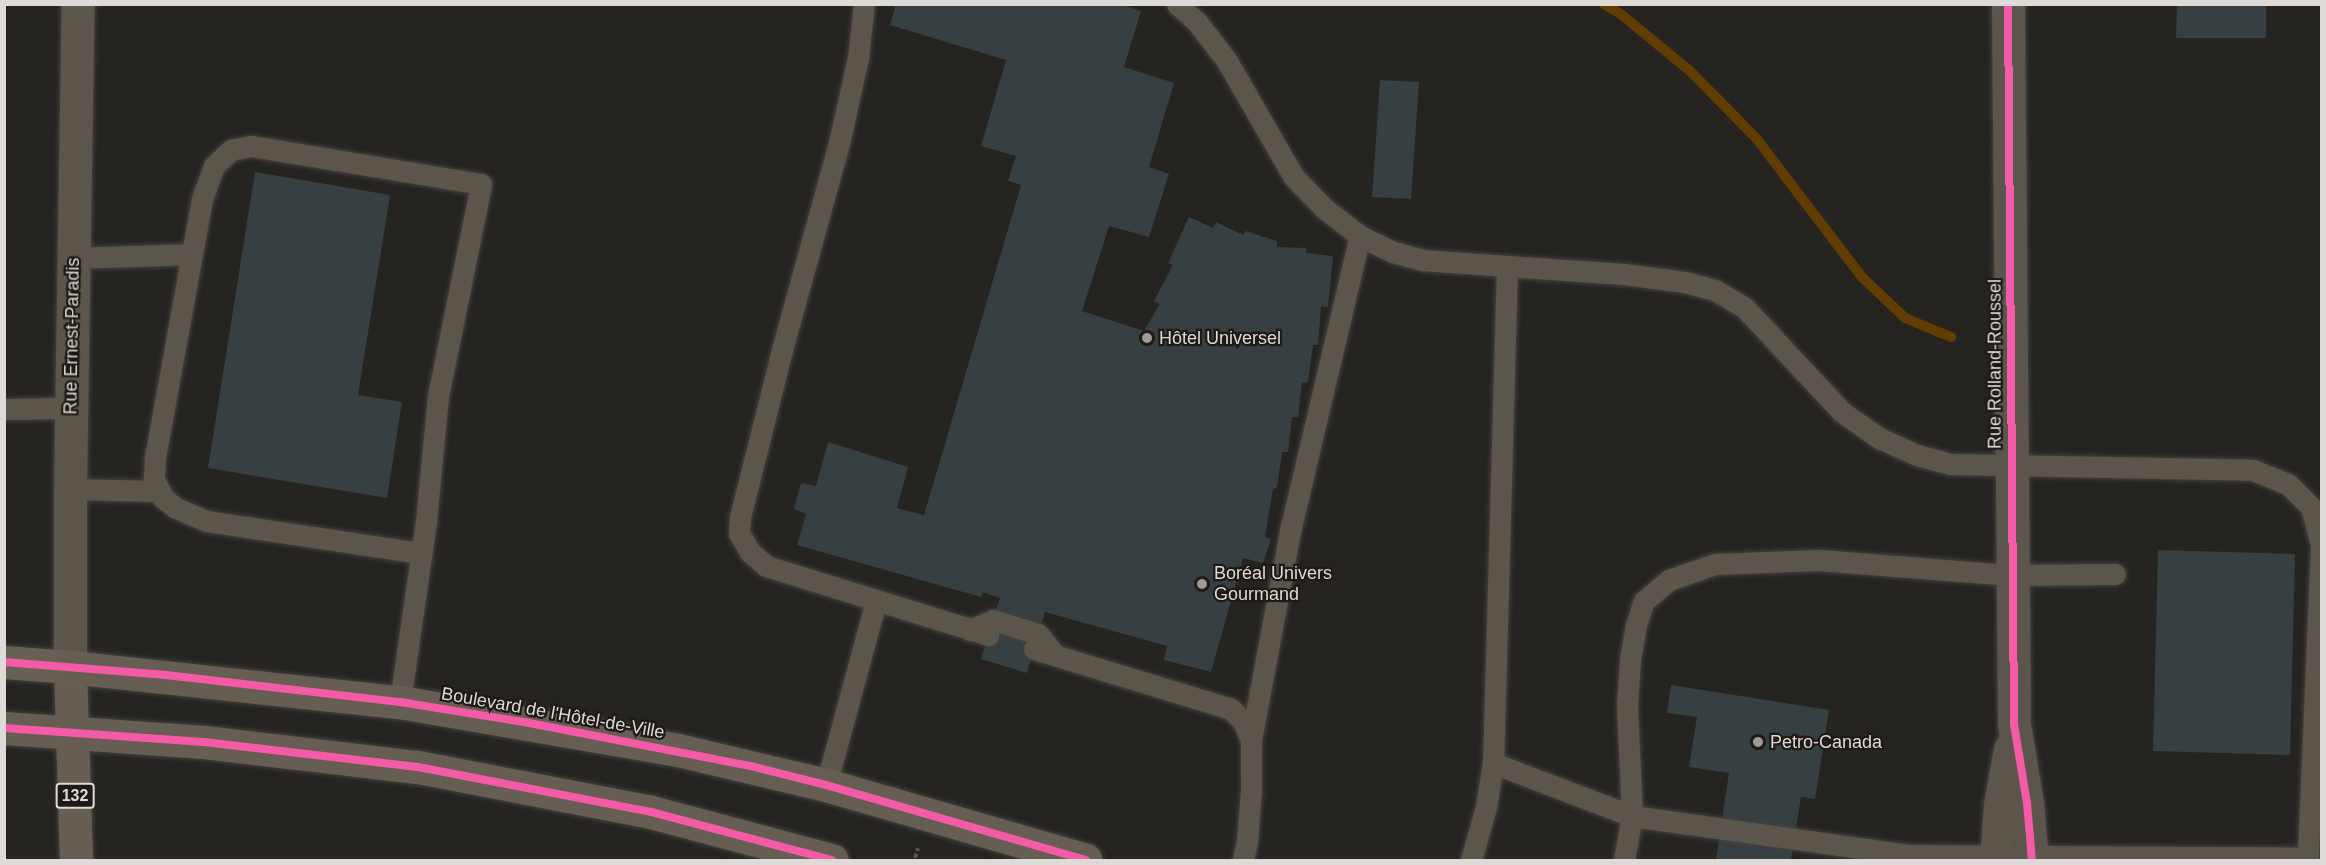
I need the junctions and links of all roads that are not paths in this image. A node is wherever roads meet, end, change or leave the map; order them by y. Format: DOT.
graph roads {
  1 [pos="78,4"];
  2 [pos="864,4"];
  3 [pos="1176,4"];
  4 [pos="2008,4"];
  5 [pos="1360,237"];
  6 [pos="192,254"];
  7 [pos="74,258"];
  8 [pos="1507,266"];
  9 [pos="71,408"];
  10 [pos="4,409"];
  11 [pos="2010,464"];
  12 [pos="70,489"];
  13 [pos="160,491"];
  14 [pos="421,553"];
  15 [pos="2115,574"];
  16 [pos="2011,575"];
  17 [pos="876,601"];
  18 [pos="4,662"];
  19 [pos="70,667"];
  20 [pos="400,702"];
  21 [pos="2014,724"];
  22 [pos="4,728"];
  23 [pos="72,731"];
  24 [pos="1251,740"];
  25 [pos="1493,762"];
  26 [pos="826,785"];
  27 [pos="1632,816"];
  28 [pos="2032,858"];
  29 [pos="1996,859"];
  30 [pos="2308,859"];
  31 [pos="76,861"];
  32 [pos="832,861"];
  33 [pos="1085,861"];
  34 [pos="1243,861"];
  35 [pos="1471,861"];
  36 [pos="1624,861"];
  1 -- 7 [label="street, Rue Ernest-Paradis"];
  2 -- 17 [label="lane"];
  3 -- 5 [label="lane"];
  4 -- 11 [label="street, Rue Rolland-Roussel"];
  5 -- 8 [label="lane"];
  5 -- 24 [label="lane"];
  6 -- 7 [label="lane"];
  6 -- 13 [label="lane"];
  6 -- 14 [label="lane"];
  7 -- 9 [label="street, Rue Ernest-Paradis"];
  8 -- 11 [label="lane"];
  8 -- 25 [label="lane"];
  9 -- 10 [label="lane"];
  9 -- 12 [label="street, Rue Ernest-Paradis"];
  11 -- 16 [label="street, Rue Rolland-Roussel"];
  11 -- 30 [label="lane"];
  12 -- 13 [label="lane"];
  12 -- 19 [label="street, Rue Ernest-Paradis"];
  13 -- 14 [label="lane"];
  14 -- 20 [label="lane"];
  15 -- 16 [label="lane"];
  16 -- 21 [label="street, Rue Rolland-Roussel"];
  16 -- 27 [label="lane"];
  17 -- 24 [label="lane"];
  17 -- 26 [label="lane"];
  18 -- 19 [label="main road, Boulevard de l'Hôtel-de-Ville"];
  19 -- 20 [label="main road, Boulevard de l'Hôtel-de-Ville"];
  19 -- 23 [label="main road, 132"];
  20 -- 26 [label="main road, Boulevard de l'Hôtel-de-Ville"];
  21 -- 28 [label="street"];
  21 -- 29 [label="street"];
  22 -- 23 [label="main road"];
  23 -- 31 [label="main road, 132"];
  23 -- 32 [label="main road"];
  24 -- 34 [label="lane"];
  25 -- 27 [label="lane"];
  25 -- 35 [label="lane"];
  26 -- 33 [label="main road, Boulevard de l'Hôtel-de-Ville"];
  27 -- 29 [label="lane"];
  27 -- 36 [label="lane"];
  28 -- 29 [label="lane"];
  28 -- 30 [label="lane"];
}
